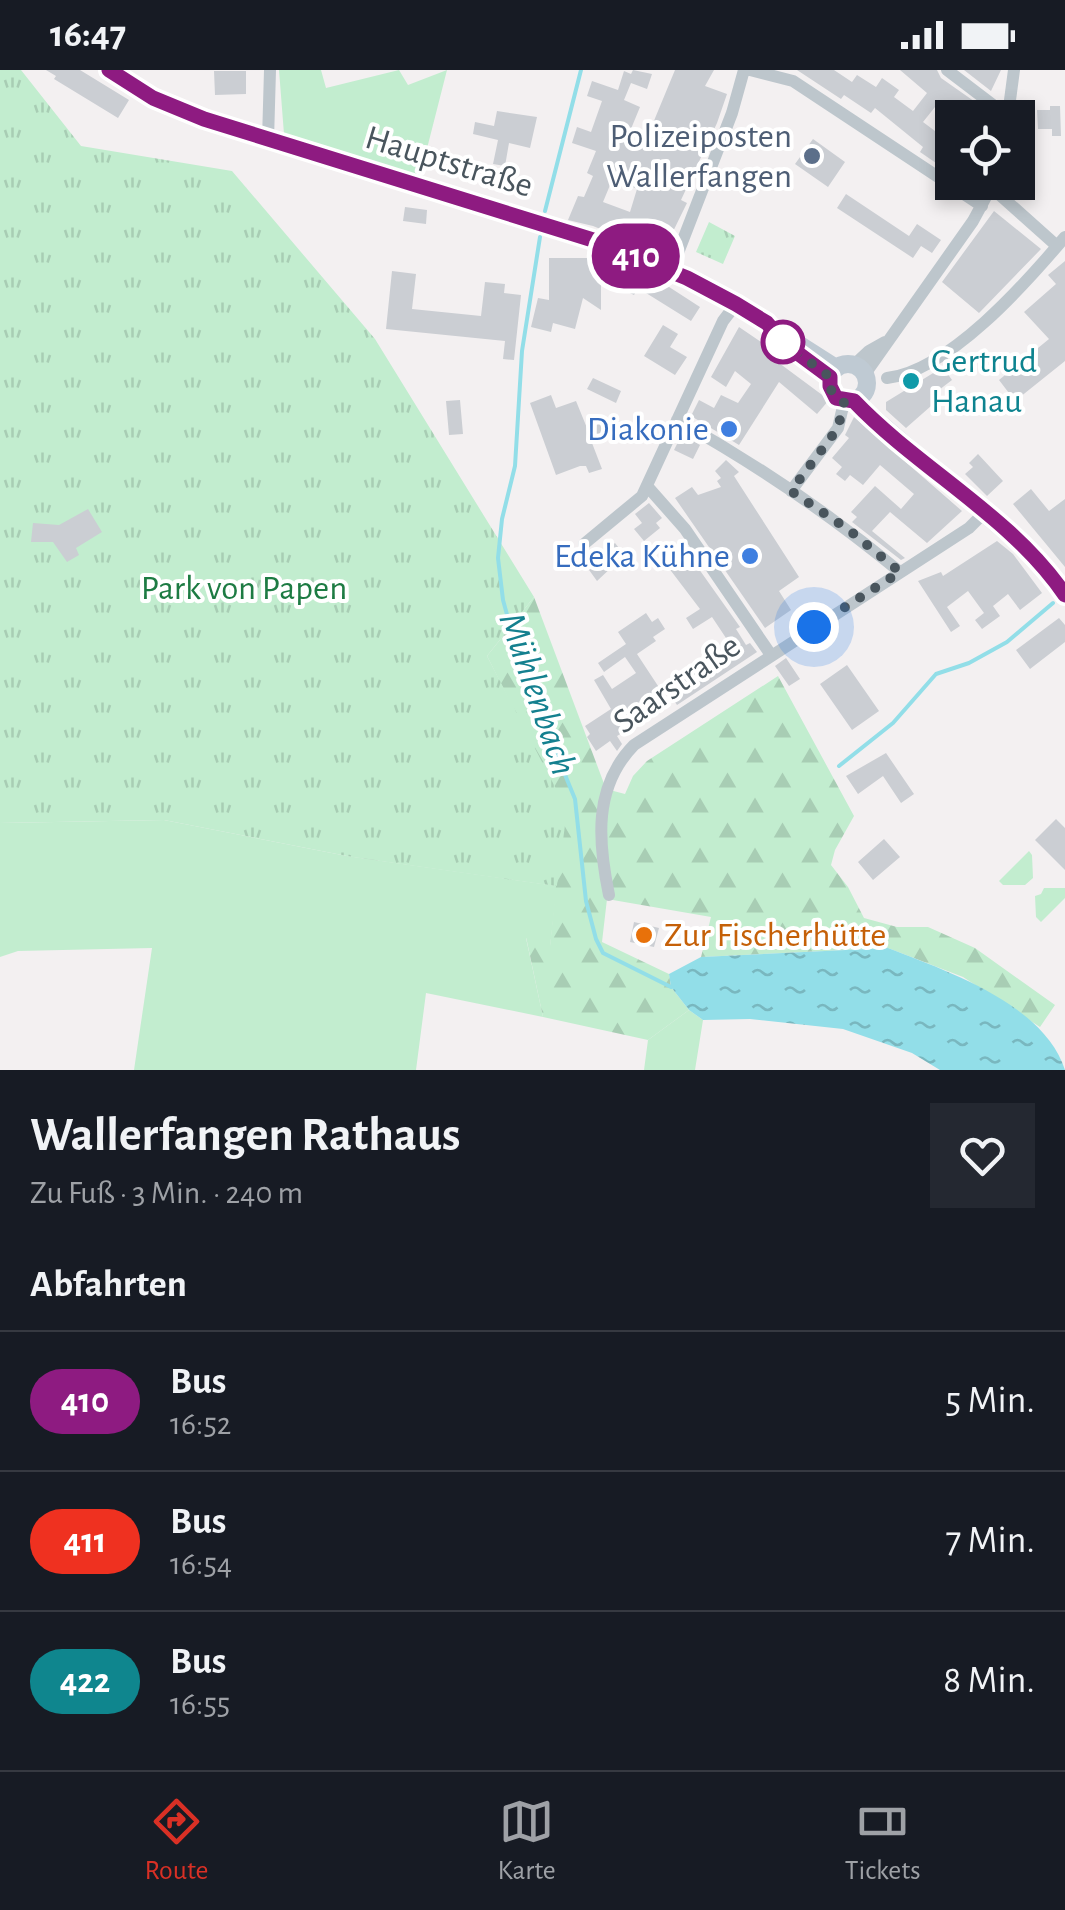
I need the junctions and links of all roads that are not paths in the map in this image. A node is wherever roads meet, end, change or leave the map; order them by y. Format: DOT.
graph roads {
  1 [pos="109,70"];
  2 [pos="270,70"];
  3 [pos="747,70"];
  4 [pos="947,70"];
  5 [pos="1014,70"];
  6 [pos="986,100"];
  7 [pos="1010,100"];
  8 [pos="268,140"];
  9 [pos="985,200"];
  10 [pos="1011,200"];
  11 [pos="982,206"];
  12 [pos="1061,242"];
  13 [pos="671,271"];
  14 [pos="736,304"];
  15 [pos="847,371"];
  16 [pos="888,378"];
  17 [pos="854,399"];
  18 [pos="677,420"];
  19 [pos="647,486"];
  20 [pos="791,491"];
  21 [pos="984,513"];
  22 [pos="584,544"];
  23 [pos="900,572"];
  24 [pos="1064,593"];
  25 [pos="771,655"];
  26 [pos="609,895"];
  1 -- 8 [label="main road, Hauptstraße"];
  2 -- 8 [label="street"];
  3 -- 11 [label="street"];
  3 -- 13 [label="street"];
  4 -- 6 [label="street"];
  5 -- 7 [label="street"];
  8 -- 13 [label="main road, Hauptstraße"];
  9 -- 11 [label="street"];
  10 -- 12 [label="street"];
  11 -- 15 [label="street"];
  12 -- 16 [label="street"];
  13 -- 14 [label="main road, Hauptstraße"];
  14 -- 15 [label="main road, Hauptstraße"];
  14 -- 18 [label="street"];
  15 -- 17 [label="main road"];
  15 -- 17 [label="main road"];
  17 -- 20 [label="street"];
  17 -- 21 [label="main road"];
  18 -- 19 [label="street"];
  18 -- 20 [label="street"];
  19 -- 22 [label="street"];
  19 -- 25 [label="street"];
  20 -- 23 [label="street"];
  21 -- 23 [label="street, Saarstraße"];
  21 -- 24 [label="main road"];
  23 -- 25 [label="street, Saarstraße"];
  25 -- 26 [label="street, Saarstraße"];
}
